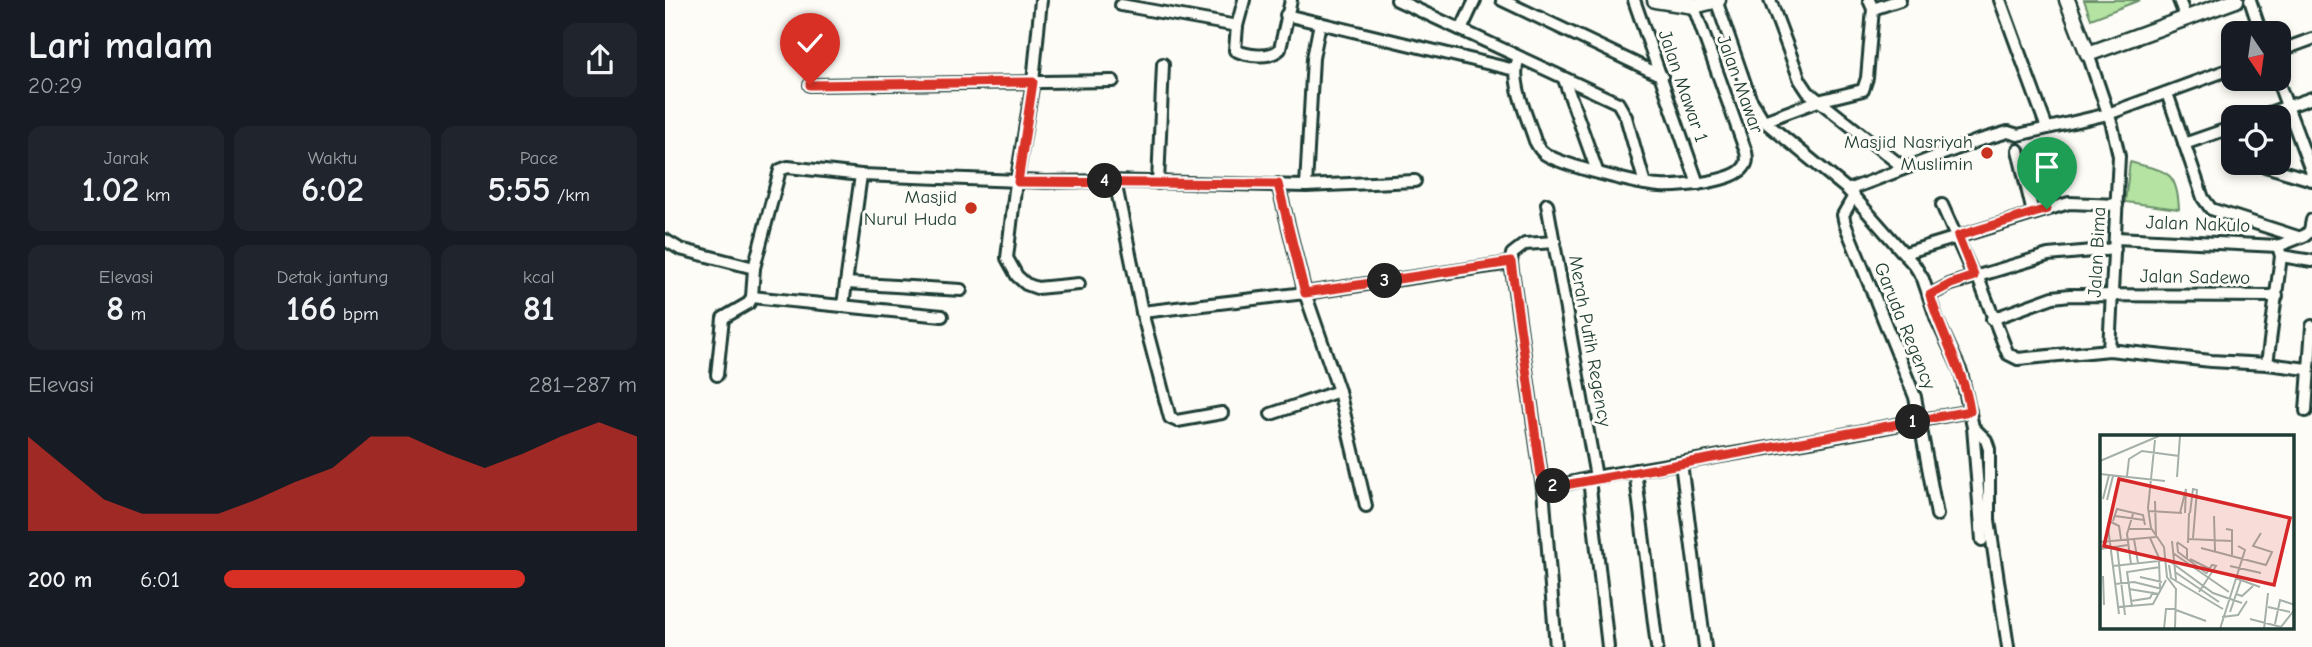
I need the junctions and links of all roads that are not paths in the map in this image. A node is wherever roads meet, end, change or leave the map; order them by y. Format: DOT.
graph roads {
  1 [pos="1041,0"];
  2 [pos="1244,0"];
  3 [pos="1291,0"];
  4 [pos="1397,0"];
  5 [pos="1475,0"];
  6 [pos="1502,0"];
  7 [pos="1634,0"];
  8 [pos="1655,0"];
  9 [pos="1770,0"];
  10 [pos="1900,0"];
  11 [pos="2000,0"];
  12 [pos="2067,0"];
  13 [pos="2179,0"];
  14 [pos="2236,0"];
  15 [pos="2250,0"];
  16 [pos="1707,2"];
  17 [pos="1121,5"];
  18 [pos="1871,5"];
  19 [pos="1286,15"];
  20 [pos="2186,18"];
  21 [pos="2257,21"];
  22 [pos="1320,23"];
  23 [pos="1237,26"];
  24 [pos="1461,30"];
  25 [pos="2312,39"];
  26 [pos="2291,47"];
  27 [pos="2088,54"];
  28 [pos="1519,58"];
  29 [pos="1163,64"];
  30 [pos="1515,70"];
  31 [pos="2221,73"];
  32 [pos="1662,76"];
  33 [pos="1564,79"];
  34 [pos="1113,81"];
  35 [pos="1033,82"];
  36 [pos="810,85"];
  37 [pos="2167,93"];
  38 [pos="2312,98"];
  39 [pos="1818,101"];
  40 [pos="2290,105"];
  41 [pos="2108,114"];
  42 [pos="2291,117"];
  43 [pos="1764,121"];
  44 [pos="2047,128"];
  45 [pos="2221,131"];
  46 [pos="2184,144"];
  47 [pos="2018,150"];
  48 [pos="1904,167"];
  49 [pos="1597,171"];
  50 [pos="2312,173"];
  51 [pos="2291,174"];
  52 [pos="861,175"];
  53 [pos="2312,180"];
  54 [pos="1115,181"];
  55 [pos="1415,181"];
  56 [pos="1018,182"];
  57 [pos="1158,183"];
  58 [pos="1278,184"];
  59 [pos="1645,184"];
  60 [pos="1698,184"];
  61 [pos="1306,186"];
  62 [pos="1851,193"];
  63 [pos="1546,204"];
  64 [pos="1942,205"];
  65 [pos="2117,205"];
  66 [pos="2033,213"];
  67 [pos="2312,220"];
  68 [pos="1958,236"];
  69 [pos="2298,237"];
  70 [pos="665,240"];
  71 [pos="1555,243"];
  72 [pos="2116,244"];
  73 [pos="2280,251"];
  74 [pos="1905,253"];
  75 [pos="2312,261"];
  76 [pos="1511,262"];
  77 [pos="754,268"];
  78 [pos="1975,276"];
  79 [pos="846,283"];
  80 [pos="1079,284"];
  81 [pos="961,290"];
  82 [pos="1305,293"];
  83 [pos="2112,293"];
  84 [pos="1930,295"];
  85 [pos="2277,296"];
  86 [pos="752,297"];
  87 [pos="843,305"];
  88 [pos="1142,312"];
  89 [pos="942,316"];
  90 [pos="1992,318"];
  91 [pos="2312,326"];
  92 [pos="2109,350"];
  93 [pos="2267,364"];
  94 [pos="2307,369"];
  95 [pos="717,375"];
  96 [pos="1339,391"];
  97 [pos="1970,411"];
  98 [pos="2305,411"];
  99 [pos="1221,413"];
  100 [pos="1271,414"];
  101 [pos="1920,421"];
  102 [pos="1973,427"];
  103 [pos="1681,463"];
  104 [pos="1635,470"];
  105 [pos="1592,478"];
  106 [pos="1543,489"];
  107 [pos="1366,506"];
  108 [pos="1937,516"];
  109 [pos="1982,540"];
  110 [pos="1556,647"];
  111 [pos="1608,647"];
  112 [pos="1657,647"];
  113 [pos="1705,647"];
  114 [pos="2008,647"];
  1 -- 35 [label="street"];
  2 -- 23 [label="street"];
  3 -- 19 [label="street"];
  4 -- 24 [label="street"];
  5 -- 24 [label="street"];
  6 -- 32 [label="street"];
  7 -- 32 [label="street, Jalan Mawar 1"];
  8 -- 16 [label="street"];
  9 -- 39 [label="street"];
  10 -- 18 [label="street"];
  11 -- 44 [label="street"];
  12 -- 27 [label="street"];
  13 -- 20 [label="street"];
  14 -- 20 [label="street"];
  15 -- 21 [label="street"];
  16 -- 43 [label="street"];
  16 -- 60 [label="street, Jalan Mawar"];
  17 -- 23 [label="street"];
  18 -- 39 [label="street"];
  19 -- 22 [label="street"];
  19 -- 23 [label="street"];
  20 -- 27 [label="street"];
  22 -- 30 [label="street"];
  22 -- 61 [label="street"];
  24 -- 28 [label="street"];
  25 -- 26 [label="street"];
  27 -- 41 [label="street, Jalan Bima"];
  28 -- 30 [label="street"];
  28 -- 33 [label="street"];
  29 -- 57 [label="street"];
  30 -- 49 [label="street"];
  31 -- 37 [label="street"];
  32 -- 60 [label="street, Jalan Mawar 1"];
  33 -- 49 [label="street"];
  33 -- 59 [label="street"];
  34 -- 35 [label="street"];
  35 -- 36 [label="street"];
  35 -- 56 [label="street"];
  37 -- 41 [label="street"];
  37 -- 46 [label="street"];
  38 -- 40 [label="street"];
  39 -- 43 [label="street"];
  39 -- 48 [label="street"];
  41 -- 44 [label="street"];
  41 -- 65 [label="street, Jalan Bima"];
  42 -- 50 [label="street"];
  43 -- 62 [label="street"];
  44 -- 48 [label="street"];
  45 -- 46 [label="street"];
  46 -- 69 [label="street"];
  47 -- 66 [label="street"];
  48 -- 62 [label="street"];
  49 -- 59 [label="street"];
  51 -- 53 [label="street"];
  52 -- 56 [label="street"];
  52 -- 77 [label="street"];
  52 -- 79 [label="street"];
  54 -- 56 [label="street"];
  54 -- 57 [label="street"];
  54 -- 88 [label="street"];
  55 -- 61 [label="street"];
  56 -- 80 [label="street"];
  57 -- 58 [label="street"];
  58 -- 61 [label="street"];
  58 -- 82 [label="street"];
  59 -- 60 [label="street"];
  62 -- 74 [label="street"];
  62 -- 101 [label="street, Garuda Regency"];
  63 -- 71 [label="street, Merah Putih Regency"];
  64 -- 68 [label="street"];
  65 -- 66 [label="street"];
  65 -- 72 [label="street, Jalan Bima"];
  66 -- 68 [label="street"];
  67 -- 69 [label="street"];
  68 -- 74 [label="street"];
  68 -- 78 [label="street"];
  69 -- 73 [label="street"];
  70 -- 77 [label="street"];
  71 -- 76 [label="street"];
  71 -- 105 [label="street, Merah Putih Regency"];
  72 -- 73 [label="street, Jalan Nakulo"];
  72 -- 78 [label="street, Jalan Nakulo"];
  72 -- 83 [label="street, Jalan Bima"];
  73 -- 75 [label="street, Jalan Nakulo"];
  73 -- 85 [label="street"];
  74 -- 84 [label="street"];
  76 -- 82 [label="street"];
  76 -- 106 [label="street"];
  77 -- 86 [label="street"];
  78 -- 84 [label="street, Jalan Nakulo"];
  78 -- 90 [label="street"];
  79 -- 81 [label="street"];
  79 -- 87 [label="street"];
  82 -- 88 [label="street"];
  82 -- 96 [label="street"];
  83 -- 85 [label="street, Jalan Sadewo"];
  83 -- 90 [label="street, Jalan Sadewo"];
  83 -- 92 [label="street, Jalan Bima"];
  84 -- 97 [label="street"];
  85 -- 93 [label="street"];
  86 -- 87 [label="street"];
  86 -- 95 [label="street"];
  87 -- 89 [label="street"];
  88 -- 99 [label="street"];
  90 -- 92 [label="street"];
  91 -- 94 [label="street"];
  92 -- 93 [label="street"];
  93 -- 94 [label="street"];
  94 -- 98 [label="street"];
  96 -- 100 [label="street"];
  96 -- 107 [label="street"];
  97 -- 101 [label="street"];
  97 -- 102 [label="street"];
  101 -- 103 [label="street"];
  101 -- 108 [label="street, Garuda Regency"];
  102 -- 109 [label="street"];
  102 -- 114 [label="street"];
  103 -- 104 [label="street"];
  103 -- 113 [label="street"];
  104 -- 105 [label="street"];
  104 -- 112 [label="street"];
  105 -- 106 [label="street"];
  105 -- 111 [label="street, Merah Putih Regency"];
  106 -- 110 [label="street"];
}
